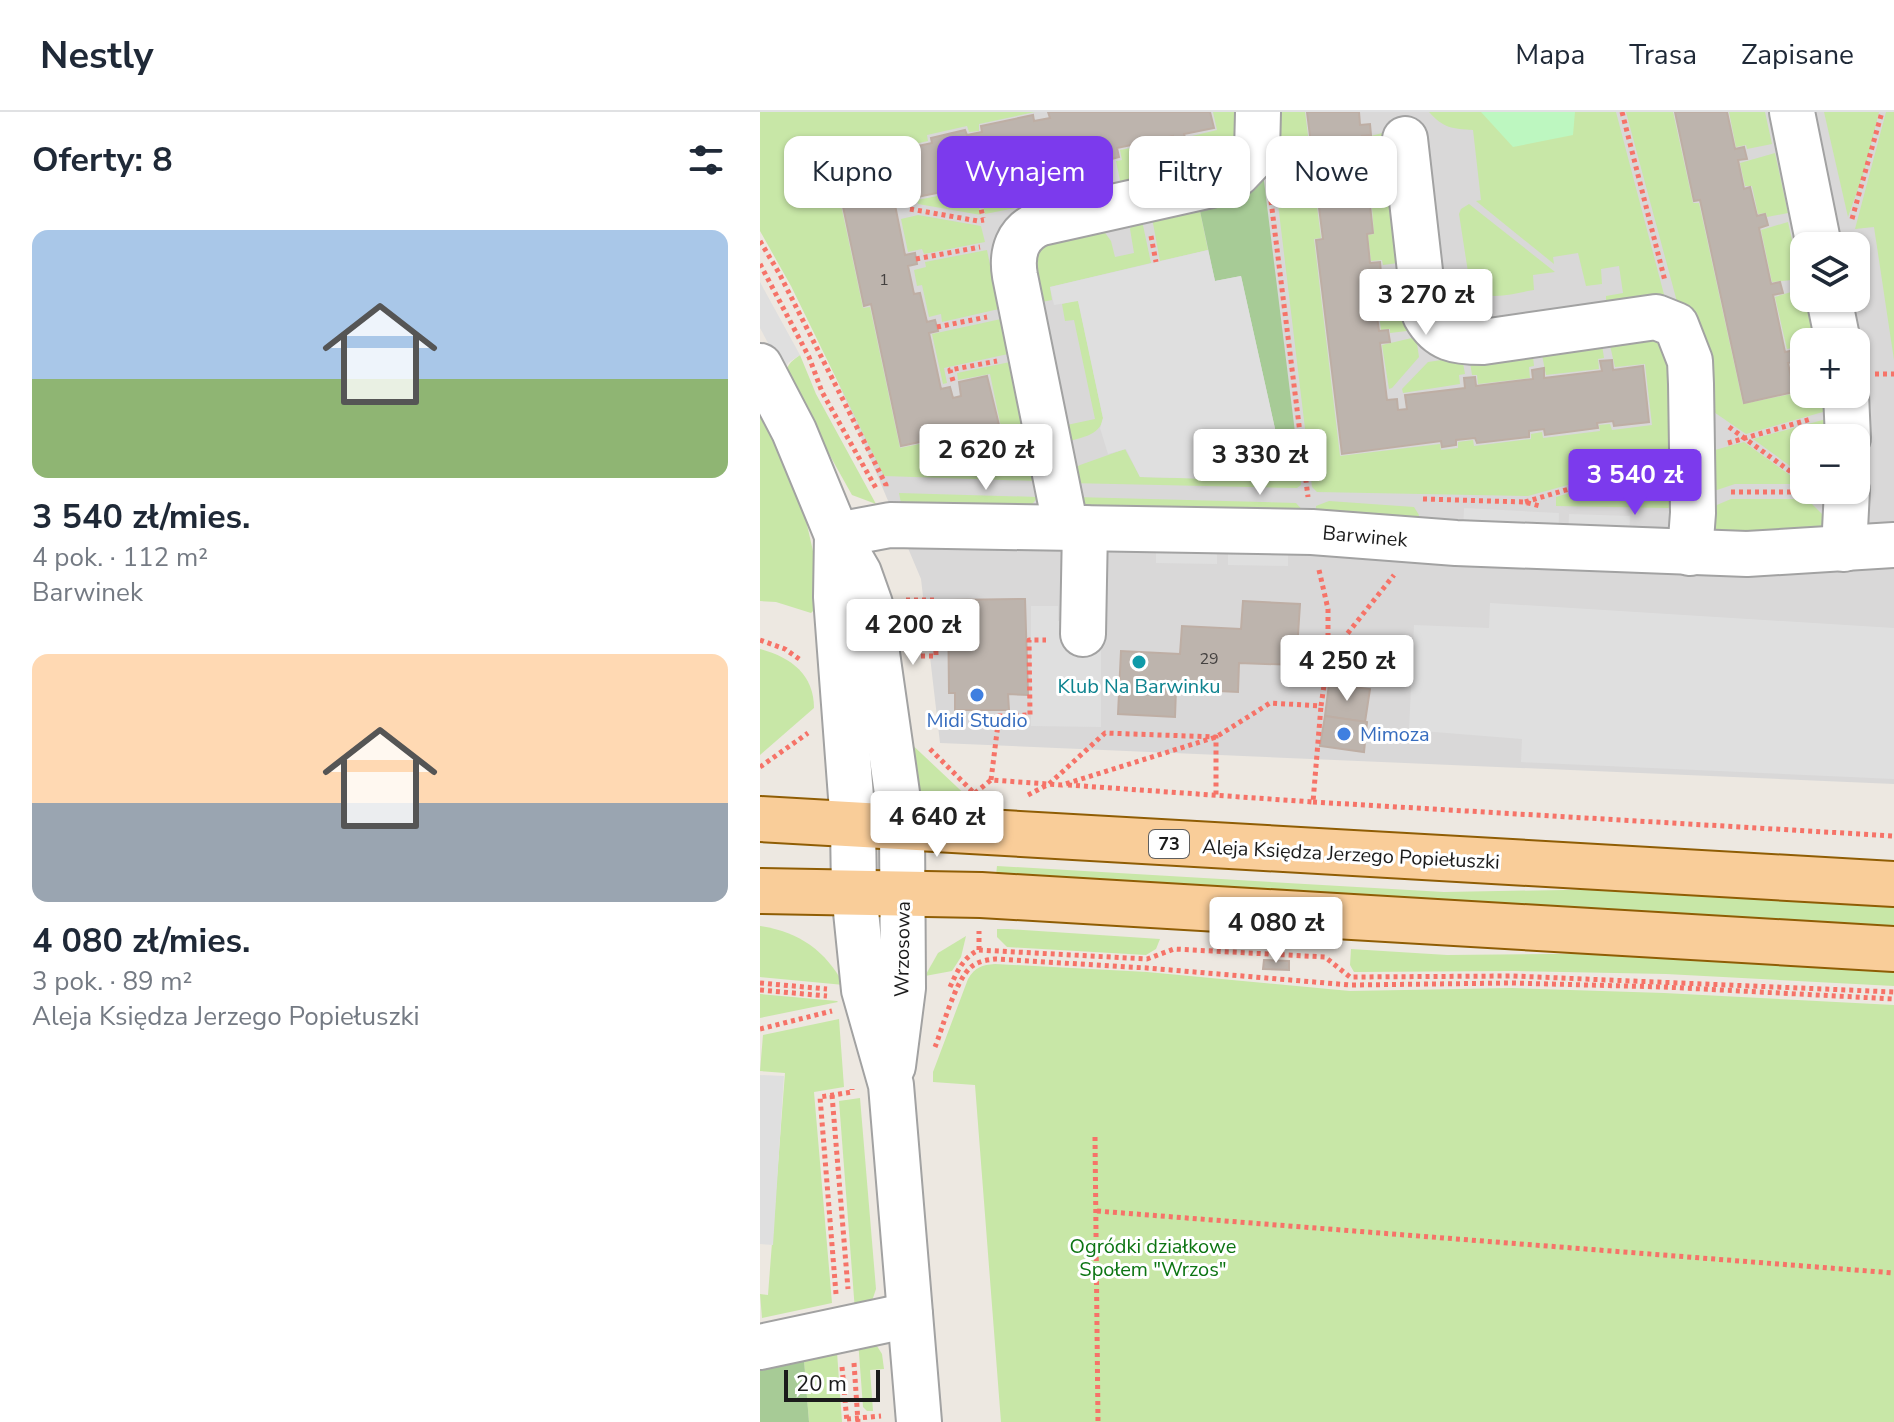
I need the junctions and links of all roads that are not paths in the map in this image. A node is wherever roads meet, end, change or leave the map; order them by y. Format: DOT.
graph roads {
  1 [pos="1792,112"];
  2 [pos="1258,129"];
  3 [pos="1405,139"];
  4 [pos="1834,232"];
  5 [pos="760,366"];
  6 [pos="1829,507"];
  7 [pos="1074,528"];
  8 [pos="837,535"];
  9 [pos="1894,545"];
  10 [pos="1690,553"];
  11 [pos="1065,637"];
  12 [pos="760,819"];
  13 [pos="853,824"];
  14 [pos="902,828"];
  15 [pos="1894,884"];
  16 [pos="760,891"];
  17 [pos="854,892"];
  18 [pos="903,893"];
  19 [pos="1894,949"];
  20 [pos="871,1081"];
  21 [pos="910,1315"];
  22 [pos="760,1347"];
  23 [pos="900,1419"];
  1 -- 4 [label="street"];
  2 -- 7 [label="street"];
  3 -- 10 [label="street"];
  5 -- 8 [label="street, Wrzosowa"];
  6 -- 9 [label="street, Barwinek"];
  6 -- 10 [label="street, Barwinek"];
  7 -- 8 [label="street, Barwinek"];
  7 -- 10 [label="street, Barwinek"];
  7 -- 11 [label="street"];
  8 -- 13 [label="street, Wrzosowa"];
  8 -- 14 [label="street, Wrzosowa"];
  12 -- 13 [label="main road, Aleja Księdza Jerzego Popiełuszki / 73"];
  13 -- 14 [label="main road, Aleja Księdza Jerzego Popiełuszki / 73"];
  13 -- 17 [label="street, Wrzosowa"];
  14 -- 15 [label="main road, Aleja Księdza Jerzego Popiełuszki / 73"];
  14 -- 18 [label="street, Wrzosowa"];
  16 -- 17 [label="main road"];
  17 -- 18 [label="main road"];
  17 -- 20 [label="street, Wrzosowa"];
  18 -- 19 [label="main road"];
  18 -- 20 [label="street, Wrzosowa"];
  20 -- 21 [label="street, Wrzosowa"];
  21 -- 22 [label="street"];
  21 -- 23 [label="street, Wrzosowa"];
}
